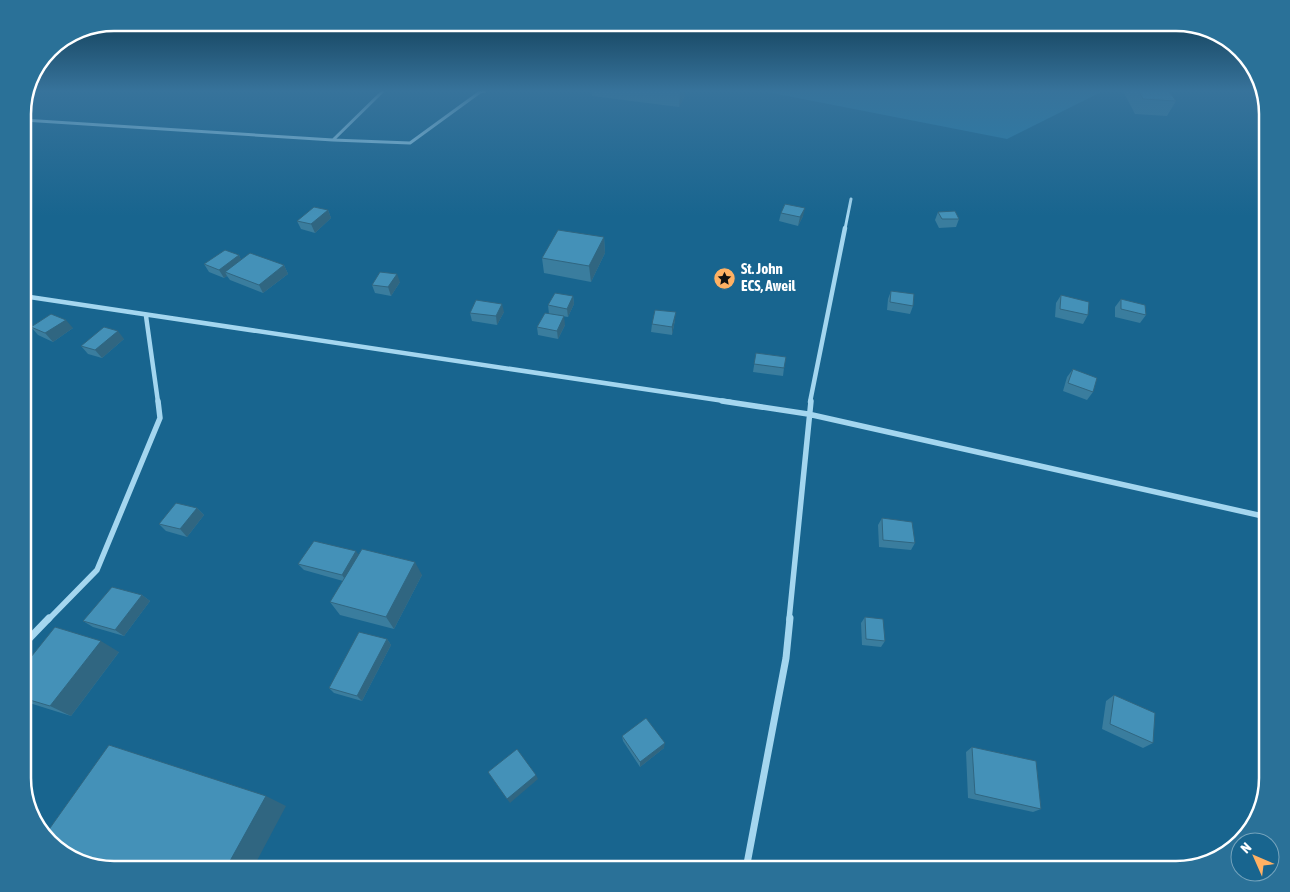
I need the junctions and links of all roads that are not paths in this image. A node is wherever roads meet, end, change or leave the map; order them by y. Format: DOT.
graph roads {
  1 [pos="219,133"];
  2 [pos="341,133"];
  3 [pos="423,133"];
  4 [pos="333,140"];
  5 [pos="851,199"];
  6 [pos="31,297"];
  7 [pos="146,316"];
  8 [pos="808,414"];
  9 [pos="1259,515"];
  10 [pos="31,637"];
  11 [pos="748,861"];
  1 -- 4 [label="street"];
  2 -- 4 [label="street"];
  3 -- 4 [label="street"];
  5 -- 8 [label="street"];
  6 -- 7 [label="street"];
  7 -- 8 [label="street"];
  7 -- 10 [label="street"];
  8 -- 9 [label="street"];
  8 -- 11 [label="street"];
}
